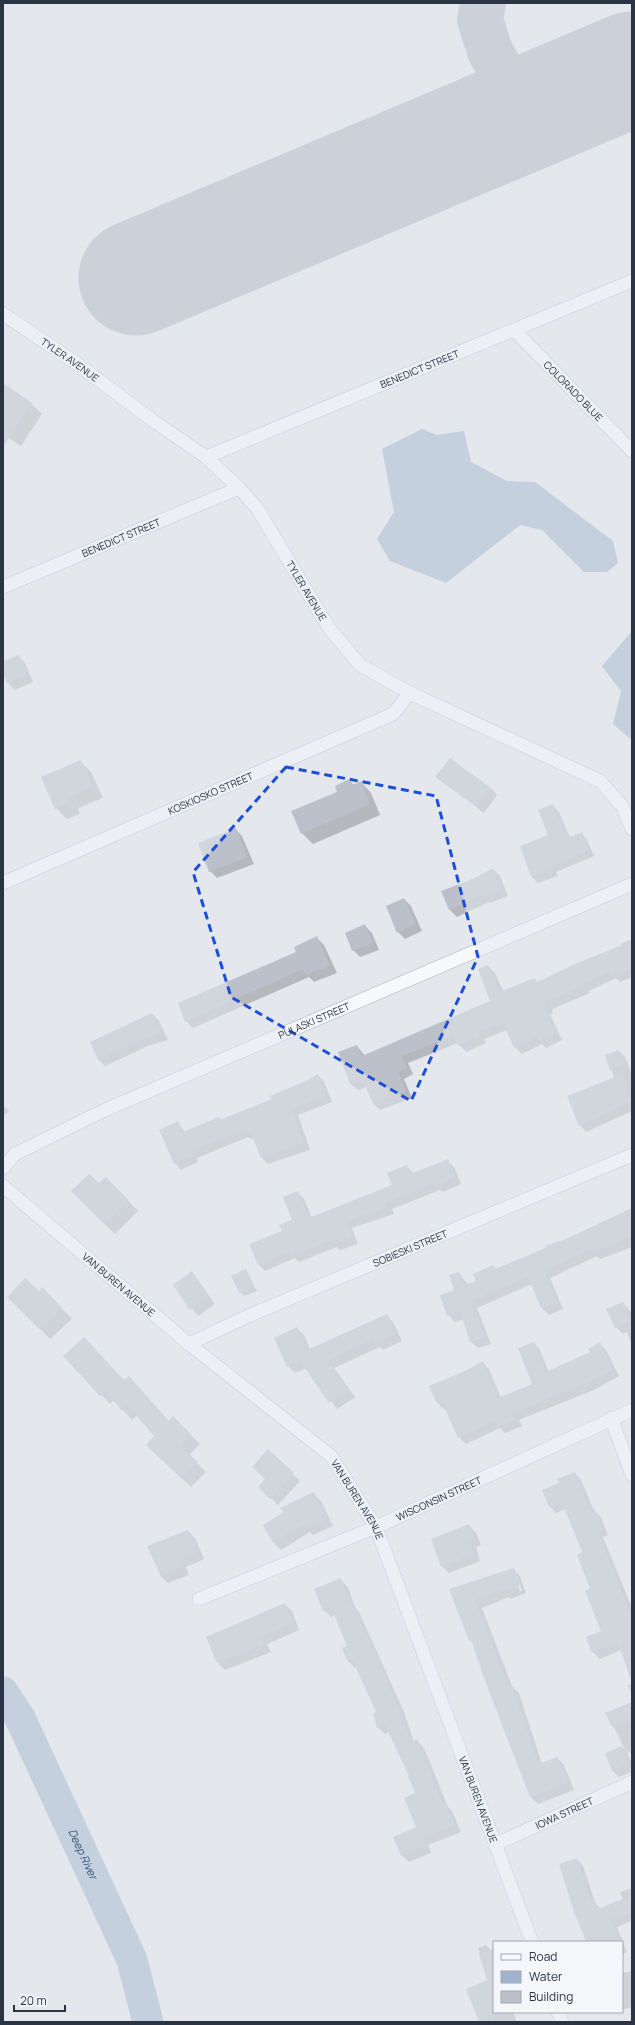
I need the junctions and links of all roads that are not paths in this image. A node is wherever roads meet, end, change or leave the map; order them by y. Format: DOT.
graph roads {
  1 [pos="632,281"];
  2 [pos="3,314"];
  3 [pos="514,330"];
  4 [pos="632,451"];
  5 [pos="206,457"];
  6 [pos="239,488"];
  7 [pos="3,586"];
  8 [pos="410,693"];
  9 [pos="632,828"];
  10 [pos="3,883"];
  11 [pos="632,884"];
  12 [pos="632,1155"];
  13 [pos="3,1168"];
  14 [pos="3,1186"];
  15 [pos="189,1344"];
  16 [pos="632,1410"];
  17 [pos="611,1418"];
  18 [pos="632,1475"];
  19 [pos="376,1527"];
  20 [pos="199,1599"];
  21 [pos="632,1782"];
  22 [pos="496,1844"];
  23 [pos="532,1941"];
  1 -- 3 [label="street, BENEDICT STREET"];
  2 -- 5 [label="street, TYLER AVENUE"];
  3 -- 4 [label="street, COLORADO BLUE"];
  3 -- 5 [label="street, BENEDICT STREET"];
  5 -- 6 [label="street, TYLER AVENUE"];
  6 -- 7 [label="street, BENEDICT STREET"];
  6 -- 8 [label="street, TYLER AVENUE"];
  8 -- 9 [label="street, TYLER AVENUE"];
  8 -- 10 [label="street, KOSKIOSKO STREET"];
  11 -- 13 [label="street, PULASKI STREET"];
  12 -- 15 [label="street, SOBIESKI STREET"];
  14 -- 15 [label="street, VAN BUREN AVENUE"];
  15 -- 19 [label="street, VAN BUREN AVENUE"];
  16 -- 17 [label="street, WISCONSIN STREET"];
  17 -- 18 [label="street"];
  17 -- 19 [label="street, WISCONSIN STREET"];
  19 -- 20 [label="street, WISCONSIN STREET"];
  19 -- 22 [label="street, VAN BUREN AVENUE"];
  21 -- 22 [label="street, IOWA STREET"];
  22 -- 23 [label="street, VAN BUREN AVENUE"];
}
